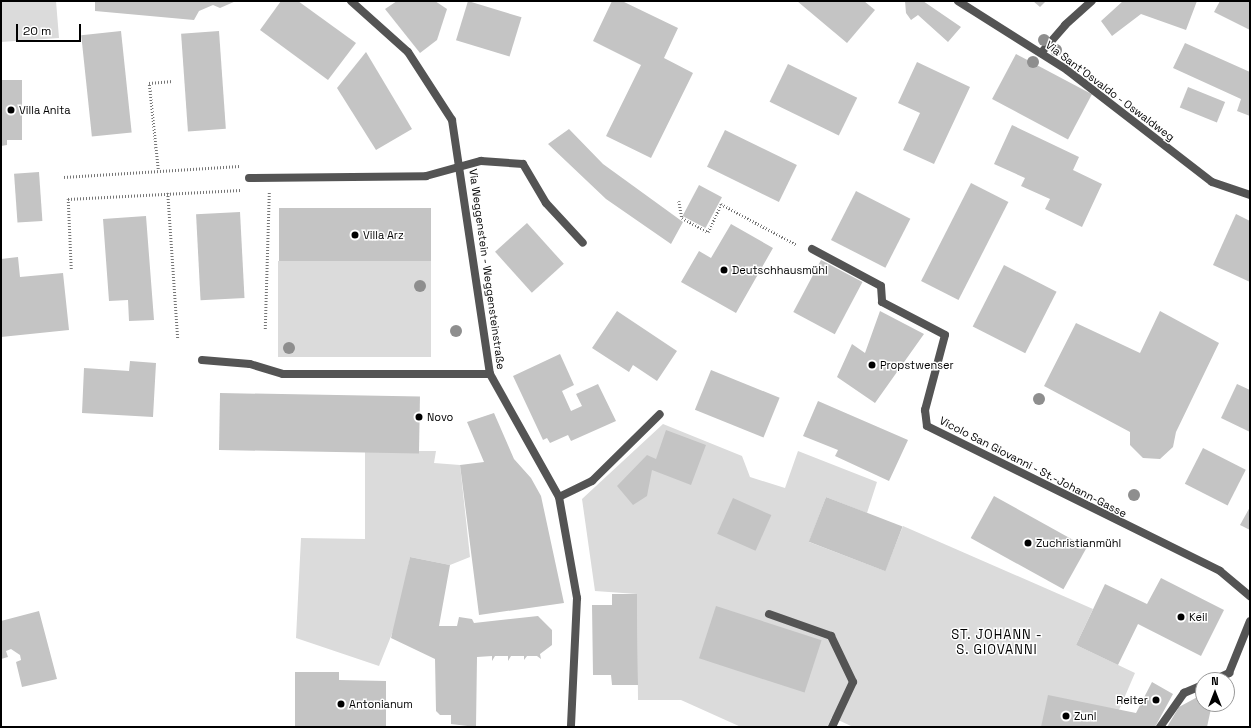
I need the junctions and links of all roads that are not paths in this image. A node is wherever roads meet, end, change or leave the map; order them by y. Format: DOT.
graph roads {
  1 [pos="352,1"];
  2 [pos="958,1"];
  3 [pos="1092,1"];
  4 [pos="1041,53"];
  5 [pos="462,166"];
  6 [pos="249,178"];
  7 [pos="1250,195"];
  8 [pos="583,243"];
  9 [pos="812,249"];
  10 [pos="202,360"];
  11 [pos="490,374"];
  12 [pos="660,414"];
  13 [pos="559,497"];
  14 [pos="1250,596"];
  15 [pos="769,614"];
  16 [pos="1250,621"];
  17 [pos="1229,672"];
  18 [pos="1195,688"];
  19 [pos="571,727"];
  20 [pos="832,727"];
  21 [pos="1160,727"];
  1 -- 5 [label="street, Via Weggenstein - Weggensteinstraße"];
  2 -- 4 [label="street, Via Sant'Osvaldo - Oswaldweg"];
  3 -- 4 [label="street"];
  4 -- 7 [label="street, Via Sant'Osvaldo - Oswaldweg"];
  5 -- 6 [label="street"];
  5 -- 8 [label="street"];
  5 -- 11 [label="street, Via Weggenstein - Weggensteinstraße"];
  9 -- 14 [label="street, Vicolo San Giovanni - St.-Johann-Gasse"];
  10 -- 11 [label="street"];
  11 -- 13 [label="street, Via Weggenstein - Weggensteinstraße"];
  12 -- 13 [label="street"];
  13 -- 19 [label="street, Via Weggenstein - Weggensteinstraße"];
  15 -- 20 [label="street"];
  16 -- 17 [label="street"];
  18 -- 21 [label="street"];
}
